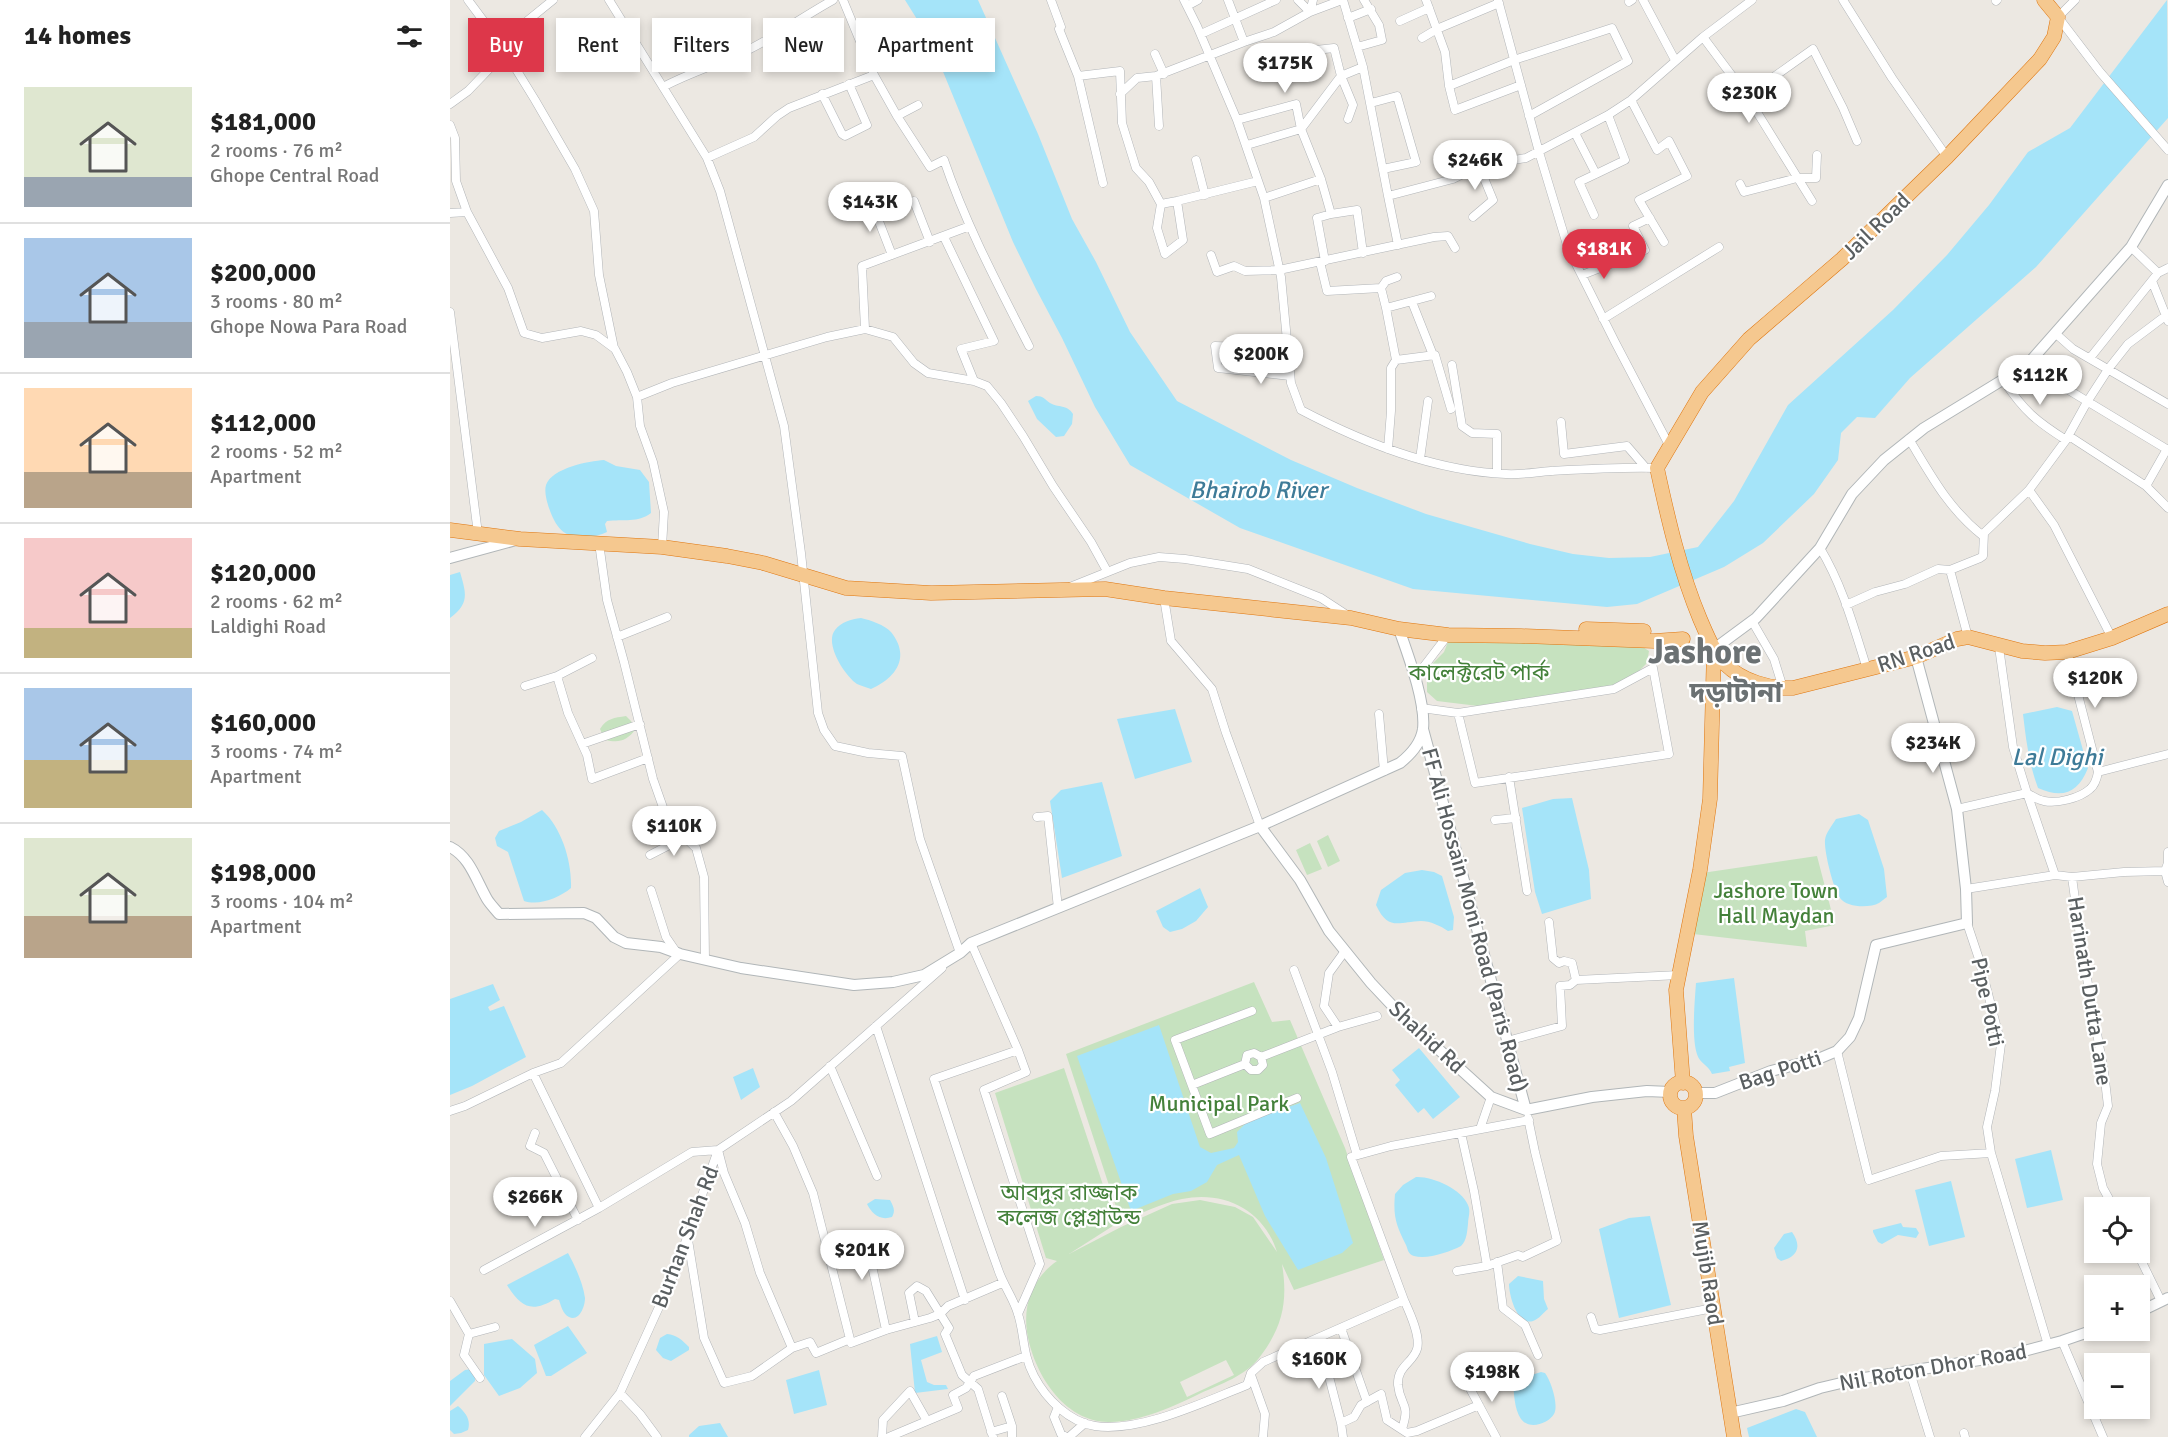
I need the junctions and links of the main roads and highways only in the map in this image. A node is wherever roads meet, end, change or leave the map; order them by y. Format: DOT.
graph roads {
  1 [pos="2044,0"];
  2 [pos="450,530"];
  3 [pos="2168,614"];
  4 [pos="1416,631"];
  5 [pos="1683,639"];
  6 [pos="1712,645"];
  7 [pos="1683,1083"];
  8 [pos="1684,1108"];
  9 [pos="1734,1437"];
  1 -- 6 [label="highway, Jail Road"];
  2 -- 4 [label="highway"];
  3 -- 6 [label="highway, RN Road"];
  4 -- 5 [label="highway"];
  4 -- 5 [label="highway"];
  5 -- 6 [label="highway"];
  6 -- 7 [label="highway"];
  7 -- 8 [label="highway"];
  7 -- 8 [label="highway"];
  8 -- 9 [label="highway, Mujib Raod"];
}
